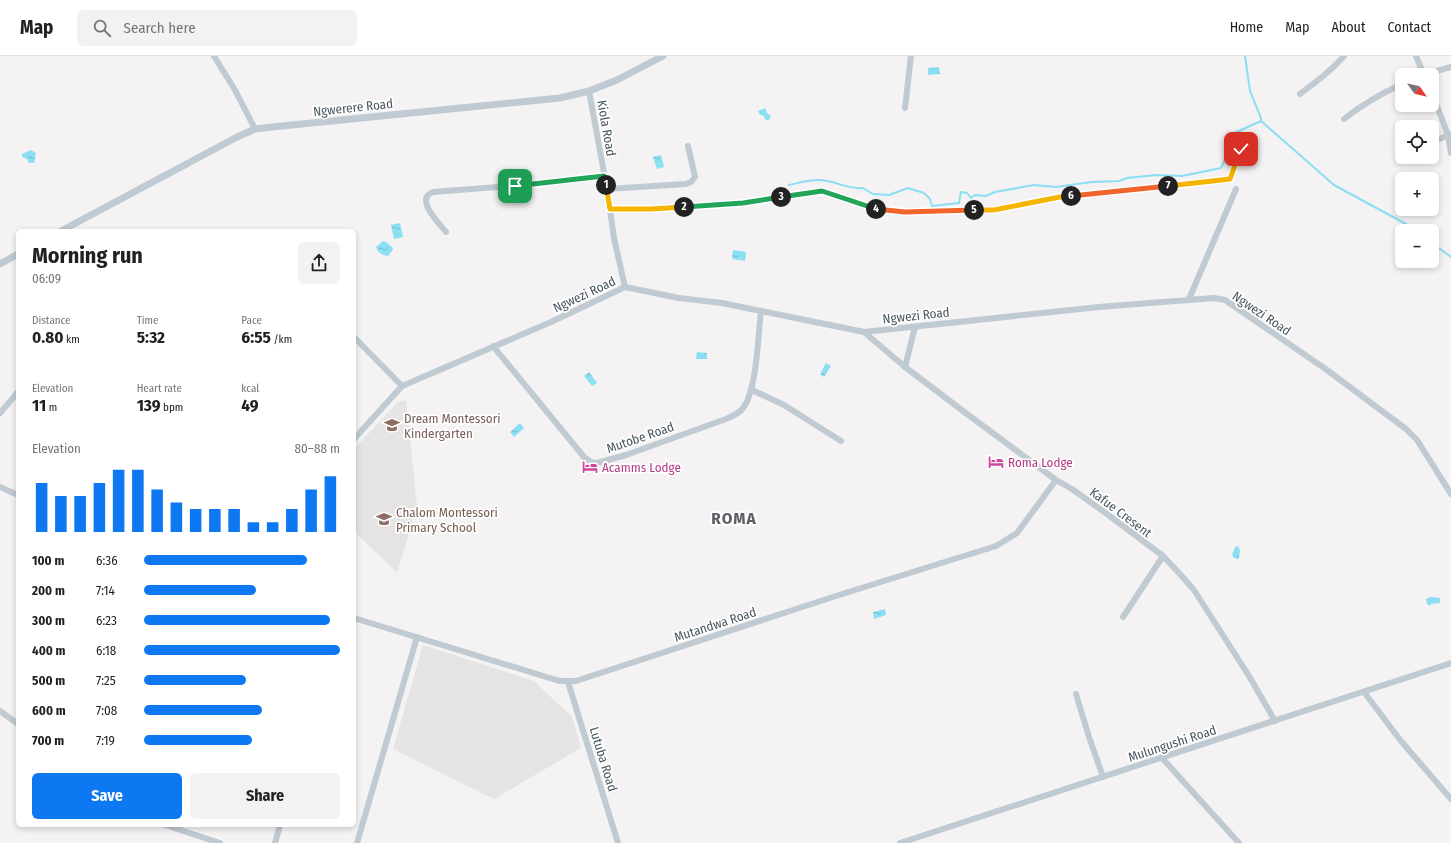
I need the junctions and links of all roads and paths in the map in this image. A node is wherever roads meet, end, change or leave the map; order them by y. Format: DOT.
graph roads {
  1 [pos="214,56"];
  2 [pos="663,56"];
  3 [pos="911,56"];
  4 [pos="1344,56"];
  5 [pos="1416,56"];
  6 [pos="1451,67"];
  7 [pos="1421,68"];
  8 [pos="1439,71"];
  9 [pos="1395,87"];
  10 [pos="589,91"];
  11 [pos="1300,94"];
  12 [pos="905,108"];
  13 [pos="1439,111"];
  14 [pos="1344,119"];
  15 [pos="255,130"];
  16 [pos="1449,135"];
  17 [pos="1439,139"];
  18 [pos="688,146"];
  19 [pos="1241,149"];
  20 [pos="1451,153"];
  21 [pos="604,176"];
  22 [pos="607,189"];
  23 [pos="1236,189"];
  24 [pos="610,209"];
  25 [pos="65,229"];
  26 [pos="446,232"];
  27 [pos="16,255"];
  28 [pos="0,264"];
  29 [pos="625,287"];
  30 [pos="1189,299"];
  31 [pos="761,311"];
  32 [pos="915,327"];
  33 [pos="864,332"];
  34 [pos="356,339"];
  35 [pos="493,346"];
  36 [pos="905,367"];
  37 [pos="402,386"];
  38 [pos="752,390"];
  39 [pos="16,394"];
  40 [pos="0,413"];
  41 [pos="356,437"];
  42 [pos="841,441"];
  43 [pos="1056,480"];
  44 [pos="0,487"];
  45 [pos="16,493"];
  46 [pos="1451,494"];
  47 [pos="1163,556"];
  48 [pos="1123,617"];
  49 [pos="356,619"];
  50 [pos="417,637"];
  51 [pos="1451,663"];
  52 [pos="568,682"];
  53 [pos="1364,692"];
  54 [pos="1076,694"];
  55 [pos="0,711"];
  56 [pos="1274,721"];
  57 [pos="16,723"];
  58 [pos="1162,758"];
  59 [pos="1103,777"];
  60 [pos="1451,799"];
  61 [pos="171,827"];
  62 [pos="279,827"];
  63 [pos="220,843"];
  64 [pos="275,843"];
  65 [pos="357,843"];
  66 [pos="618,843"];
  67 [pos="900,843"];
  68 [pos="1239,843"];
  1 -- 15 [label="street"];
  2 -- 10 [label="street, Ngwerere Road"];
  3 -- 12 [label="street"];
  4 -- 11 [label="street"];
  5 -- 7 [label="street"];
  6 -- 8 [label="street"];
  9 -- 14 [label="street"];
  10 -- 15 [label="street, Ngwerere Road"];
  10 -- 21 [label="street, Kiola Road"];
  13 -- 16 [label="street"];
  15 -- 25 [label="street, Ngwerere Road"];
  16 -- 17 [label="street"];
  16 -- 20 [label="street"];
  18 -- 22 [label="street"];
  19 -- 24 [label="street"];
  21 -- 22 [label="street, Kiola Road"];
  21 -- 26 [label="street"];
  22 -- 24 [label="street, Kiola Road"];
  23 -- 30 [label="street"];
  24 -- 29 [label="street, Kiola Road"];
  27 -- 28 [label="street"];
  29 -- 31 [label="street, Ngwezi Road"];
  29 -- 35 [label="street, Ngwezi Road"];
  30 -- 32 [label="street, Ngwezi Road"];
  30 -- 46 [label="street, Ngwezi Road"];
  31 -- 33 [label="street, Ngwezi Road"];
  31 -- 38 [label="street, Mutobe Road"];
  32 -- 33 [label="street, Ngwezi Road"];
  32 -- 36 [label="street"];
  33 -- 36 [label="street, Kafue Cresent"];
  34 -- 37 [label="street"];
  35 -- 37 [label="street, Ngwezi Road"];
  35 -- 38 [label="street, Mutobe Road"];
  36 -- 43 [label="street, Kafue Cresent"];
  37 -- 41 [label="street, Ngwezi Road"];
  38 -- 42 [label="street"];
  39 -- 40 [label="street"];
  43 -- 47 [label="street, Kafue Cresent"];
  43 -- 52 [label="street, Mutandwa Road"];
  44 -- 45 [label="street"];
  47 -- 48 [label="street"];
  47 -- 56 [label="street, Kafue Cresent"];
  49 -- 50 [label="street, Mutandwa Road"];
  50 -- 52 [label="street, Mutandwa Road"];
  50 -- 65 [label="street"];
  51 -- 53 [label="street, Mulungushi Road"];
  52 -- 66 [label="street, Lutuba Road"];
  53 -- 56 [label="street, Mulungushi Road"];
  53 -- 60 [label="street"];
  54 -- 59 [label="street"];
  55 -- 57 [label="street"];
  56 -- 58 [label="street, Mulungushi Road"];
  58 -- 59 [label="street, Mulungushi Road"];
  58 -- 68 [label="street"];
  59 -- 67 [label="street, Mulungushi Road"];
  61 -- 63 [label="street"];
  62 -- 64 [label="street"];
}
